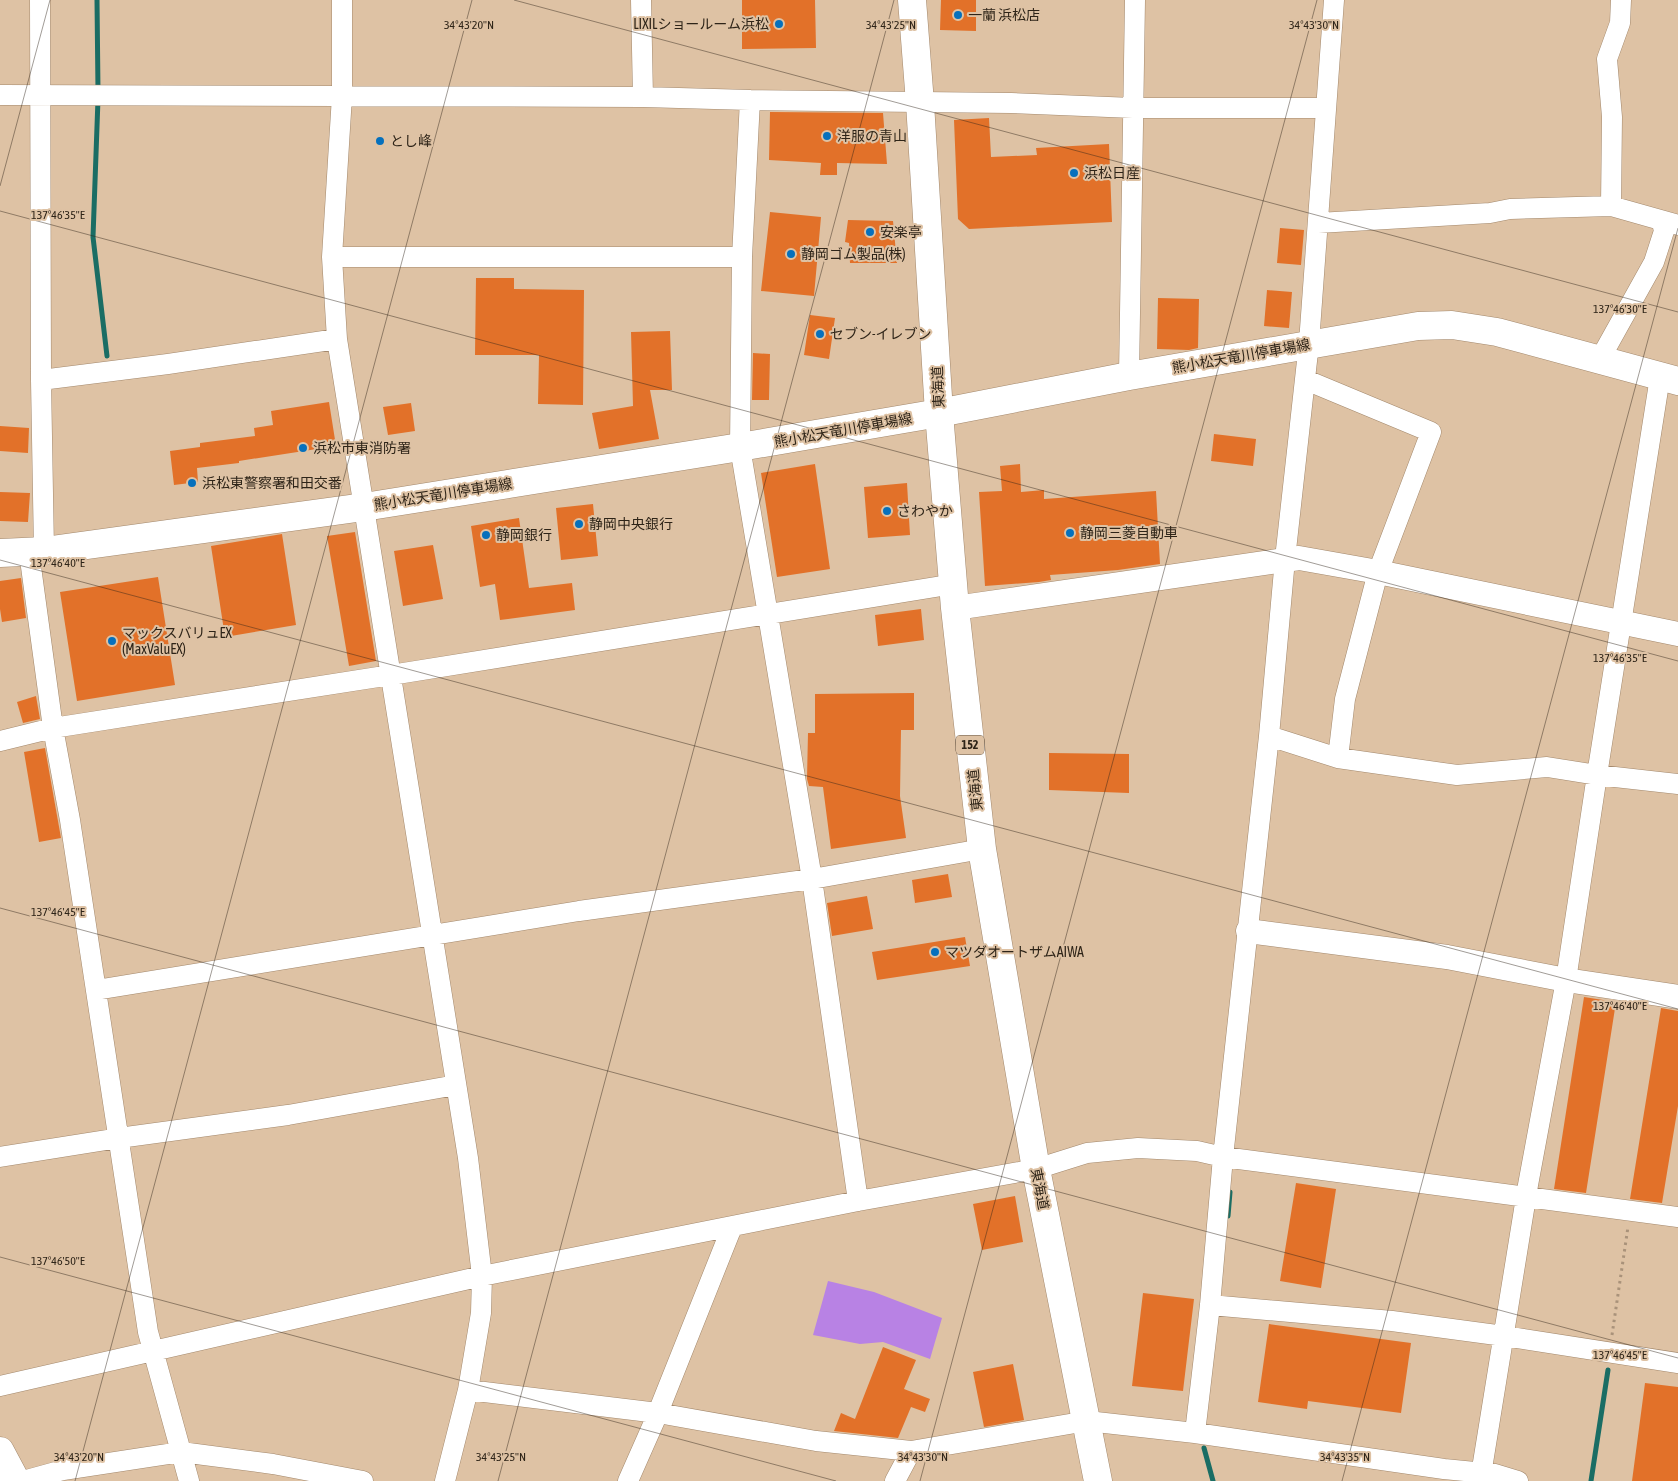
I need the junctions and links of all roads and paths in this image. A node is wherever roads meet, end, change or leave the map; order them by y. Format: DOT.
graph roads {
  1 [pos="40,0"];
  2 [pos="342,0"];
  3 [pos="641,0"];
  4 [pos="912,0"];
  5 [pos="1135,0"];
  6 [pos="1334,0"];
  7 [pos="1621,0"];
  8 [pos="0,95"];
  9 [pos="40,95"];
  10 [pos="342,96"];
  11 [pos="642,97"];
  12 [pos="750,100"];
  13 [pos="920,102"];
  14 [pos="1133,108"];
  15 [pos="1326,108"];
  16 [pos="1611,206"];
  17 [pos="1318,223"];
  18 [pos="1670,223"];
  19 [pos="742,256"];
  20 [pos="332,257"];
  21 [pos="337,339"];
  22 [pos="1309,344"];
  23 [pos="1600,359"];
  24 [pos="1129,376"];
  25 [pos="1669,379"];
  26 [pos="41,380"];
  27 [pos="1306,380"];
  28 [pos="939,413"];
  29 [pos="740,447"];
  30 [pos="364,507"];
  31 [pos="0,552"];
  32 [pos="37,552"];
  33 [pos="1285,560"];
  34 [pos="1378,572"];
  35 [pos="954,596"];
  36 [pos="769,615"];
  37 [pos="1620,623"];
  38 [pos="1678,634"];
  39 [pos="391,675"];
  40 [pos="53,728"];
  41 [pos="1269,736"];
  42 [pos="0,741"];
  43 [pos="1338,758"];
  44 [pos="1597,775"];
  45 [pos="1678,784"];
  46 [pos="982,849"];
  47 [pos="812,879"];
  48 [pos="1248,931"];
  49 [pos="432,934"];
  50 [pos="1566,980"];
  51 [pos="96,990"];
  52 [pos="1678,997"];
  53 [pos="456,1085"];
  54 [pos="118,1138"];
  55 [pos="0,1157"];
  56 [pos="1223,1157"];
  57 [pos="1036,1169"];
  58 [pos="1526,1198"];
  59 [pos="858,1201"];
  60 [pos="1630,1211"];
  61 [pos="1678,1217"];
  62 [pos="732,1227"];
  63 [pos="482,1276"];
  64 [pos="1210,1305"];
  65 [pos="1504,1336"];
  66 [pos="153,1350"];
  67 [pos="1609,1352"];
  68 [pos="1678,1363"];
  69 [pos="0,1386"];
  70 [pos="468,1390"];
  71 [pos="658,1413"];
  72 [pos="1087,1421"];
  73 [pos="1195,1433"];
  74 [pos="0,1451"];
  75 [pos="911,1451"];
  76 [pos="181,1452"];
  77 [pos="1481,1477"];
  78 [pos="16,1481"];
  79 [pos="22,1481"];
  80 [pos="190,1481"];
  81 [pos="363,1481"];
  82 [pos="445,1481"];
  83 [pos="628,1481"];
  84 [pos="895,1481"];
  85 [pos="1098,1481"];
  86 [pos="1518,1481"];
  1 -- 9 [label="street"];
  2 -- 10 [label="street"];
  3 -- 11 [label="street"];
  4 -- 13 [label="main road, 東海道 / 152"];
  5 -- 14 [label="street"];
  6 -- 15 [label="street"];
  7 -- 16 [label="street"];
  8 -- 9 [label="street"];
  9 -- 10 [label="street"];
  9 -- 26 [label="street"];
  10 -- 11 [label="street"];
  10 -- 20 [label="street"];
  11 -- 12 [label="street"];
  12 -- 13 [label="street"];
  12 -- 19 [label="street"];
  13 -- 14 [label="street"];
  13 -- 28 [label="main road, 東海道 / 152"];
  14 -- 15 [label="street"];
  14 -- 24 [label="street"];
  15 -- 17 [label="street"];
  16 -- 17 [label="street"];
  16 -- 18 [label="street"];
  17 -- 22 [label="street"];
  18 -- 23 [label="street"];
  19 -- 20 [label="street"];
  19 -- 29 [label="street"];
  20 -- 21 [label="street"];
  21 -- 26 [label="street"];
  21 -- 30 [label="street"];
  22 -- 23 [label="main road, 熊小松天竜川停車場線"];
  22 -- 24 [label="main road, 熊小松天竜川停車場線"];
  22 -- 27 [label="street"];
  23 -- 25 [label="main road, 熊小松天竜川停車場線"];
  24 -- 28 [label="main road, 熊小松天竜川停車場線"];
  25 -- 37 [label="street"];
  26 -- 32 [label="street"];
  27 -- 33 [label="street"];
  27 -- 34 [label="street"];
  28 -- 29 [label="main road, 熊小松天竜川停車場線"];
  28 -- 35 [label="main road, 東海道 / 152"];
  29 -- 30 [label="main road, 熊小松天竜川停車場線"];
  29 -- 36 [label="street"];
  30 -- 32 [label="main road, 熊小松天竜川停車場線"];
  30 -- 39 [label="street"];
  31 -- 32 [label="main road, 熊小松天竜川停車場線"];
  32 -- 40 [label="street"];
  33 -- 34 [label="street"];
  33 -- 35 [label="street"];
  33 -- 41 [label="street"];
  34 -- 37 [label="street"];
  34 -- 43 [label="street"];
  35 -- 36 [label="street"];
  35 -- 46 [label="main road, 東海道 / 152"];
  36 -- 39 [label="street"];
  36 -- 47 [label="street"];
  37 -- 38 [label="street"];
  37 -- 44 [label="street"];
  39 -- 40 [label="street"];
  39 -- 49 [label="street"];
  40 -- 42 [label="street"];
  40 -- 51 [label="street"];
  41 -- 43 [label="street"];
  41 -- 48 [label="street"];
  43 -- 44 [label="street"];
  44 -- 45 [label="street"];
  44 -- 50 [label="street"];
  46 -- 47 [label="street"];
  46 -- 57 [label="main road, 東海道 / 152"];
  47 -- 49 [label="street"];
  47 -- 59 [label="street"];
  48 -- 50 [label="street"];
  48 -- 56 [label="street"];
  49 -- 51 [label="street"];
  49 -- 53 [label="street"];
  50 -- 52 [label="street"];
  50 -- 58 [label="street"];
  51 -- 54 [label="street"];
  53 -- 54 [label="street"];
  53 -- 63 [label="street"];
  54 -- 55 [label="street"];
  54 -- 66 [label="street"];
  56 -- 57 [label="street"];
  56 -- 58 [label="street"];
  56 -- 64 [label="street"];
  57 -- 59 [label="street"];
  57 -- 72 [label="main road, 東海道 / 152"];
  58 -- 60 [label="street"];
  58 -- 65 [label="street"];
  59 -- 62 [label="street"];
  60 -- 61 [label="street"];
  60 -- 67 [label="path"];
  62 -- 63 [label="street"];
  62 -- 71 [label="street"];
  63 -- 66 [label="street"];
  63 -- 70 [label="street"];
  64 -- 65 [label="street"];
  64 -- 73 [label="street"];
  65 -- 67 [label="street"];
  65 -- 77 [label="street"];
  66 -- 69 [label="street"];
  66 -- 76 [label="street"];
  67 -- 68 [label="street"];
  70 -- 71 [label="street"];
  70 -- 82 [label="street"];
  71 -- 75 [label="street"];
  71 -- 83 [label="street"];
  72 -- 73 [label="street"];
  72 -- 75 [label="street"];
  72 -- 85 [label="main road, 東海道 / 152"];
  73 -- 77 [label="street"];
  74 -- 78 [label="main road"];
  75 -- 84 [label="street"];
  76 -- 79 [label="street"];
  76 -- 80 [label="street"];
  76 -- 81 [label="street"];
  77 -- 86 [label="street"];
}
